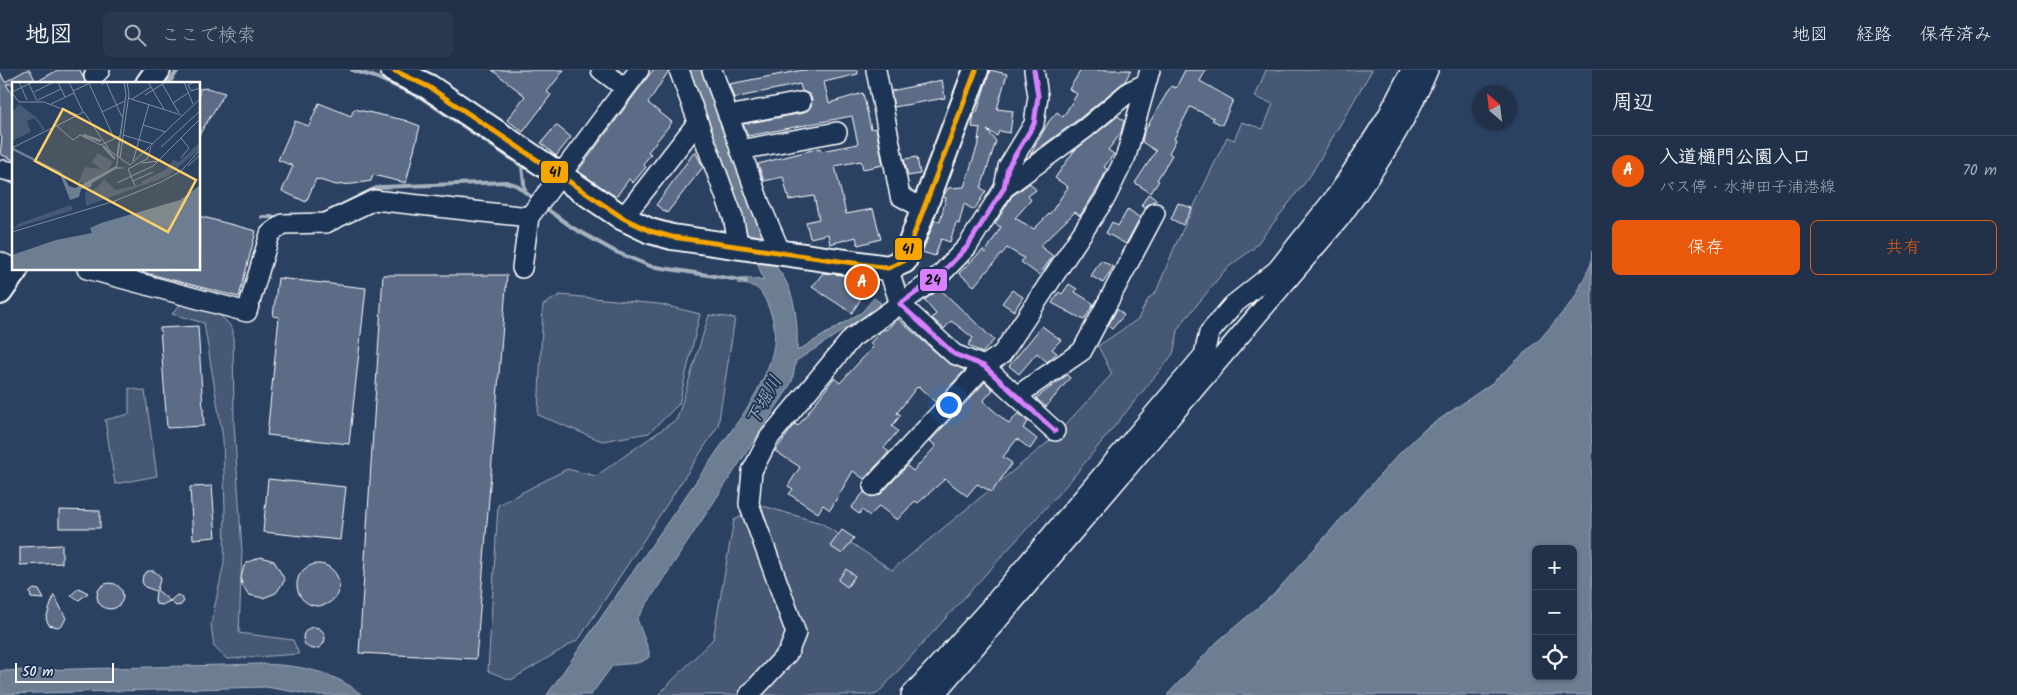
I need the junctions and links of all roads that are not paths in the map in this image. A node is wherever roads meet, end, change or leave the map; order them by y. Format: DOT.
graph roads {
  1 [pos="158,70"];
  2 [pos="393,70"];
  3 [pos="601,70"];
  4 [pos="639,70"];
  5 [pos="679,70"];
  6 [pos="712,70"];
  7 [pos="876,70"];
  8 [pos="976,70"];
  9 [pos="1034,70"];
  10 [pos="1411,70"];
  11 [pos="1428,70"];
  12 [pos="1147,77"];
  13 [pos="149,82"];
  14 [pos="624,88"];
  15 [pos="801,102"];
  16 [pos="728,116"];
  17 [pos="697,123"];
  18 [pos="837,132"];
  19 [pos="740,150"];
  20 [pos="558,176"];
  21 [pos="1004,188"];
  22 [pos="924,209"];
  23 [pos="1155,213"];
  24 [pos="529,217"];
  25 [pos="623,218"];
  26 [pos="744,248"];
  27 [pos="778,253"];
  28 [pos="12,268"];
  29 [pos="522,268"];
  30 [pos="888,268"];
  31 [pos="91,270"];
  32 [pos="1283,285"];
  33 [pos="0,292"];
  34 [pos="900,304"];
  35 [pos="1207,345"];
  36 [pos="984,366"];
  37 [pos="1018,395"];
  38 [pos="1055,431"];
  39 [pos="873,486"];
  40 [pos="749,695"];
  41 [pos="911,695"];
  42 [pos="934,695"];
  1 -- 13 [label="main road"];
  2 -- 20 [label="main road"];
  3 -- 14 [label="street"];
  4 -- 14 [label="street"];
  5 -- 17 [label="street"];
  6 -- 16 [label="street"];
  7 -- 22 [label="street"];
  8 -- 22 [label="main road"];
  9 -- 21 [label="street"];
  10 -- 35 [label="street"];
  11 -- 32 [label="street"];
  12 -- 21 [label="street"];
  12 -- 36 [label="street"];
  14 -- 20 [label="street"];
  15 -- 16 [label="street"];
  16 -- 19 [label="street"];
  17 -- 25 [label="street"];
  17 -- 26 [label="street"];
  18 -- 19 [label="street"];
  19 -- 27 [label="street"];
  20 -- 24 [label="street"];
  20 -- 25 [label="main road"];
  21 -- 34 [label="street"];
  22 -- 30 [label="main road"];
  23 -- 37 [label="street"];
  24 -- 29 [label="street"];
  24 -- 31 [label="street"];
  25 -- 26 [label="main road"];
  26 -- 27 [label="main road"];
  27 -- 30 [label="main road"];
  28 -- 33 [label="main road"];
  30 -- 34 [label="street"];
  32 -- 35 [label="street"];
  32 -- 42 [label="street"];
  34 -- 36 [label="street"];
  34 -- 40 [label="street"];
  35 -- 41 [label="street"];
  36 -- 37 [label="street"];
  36 -- 39 [label="street"];
  37 -- 38 [label="street"];
}
